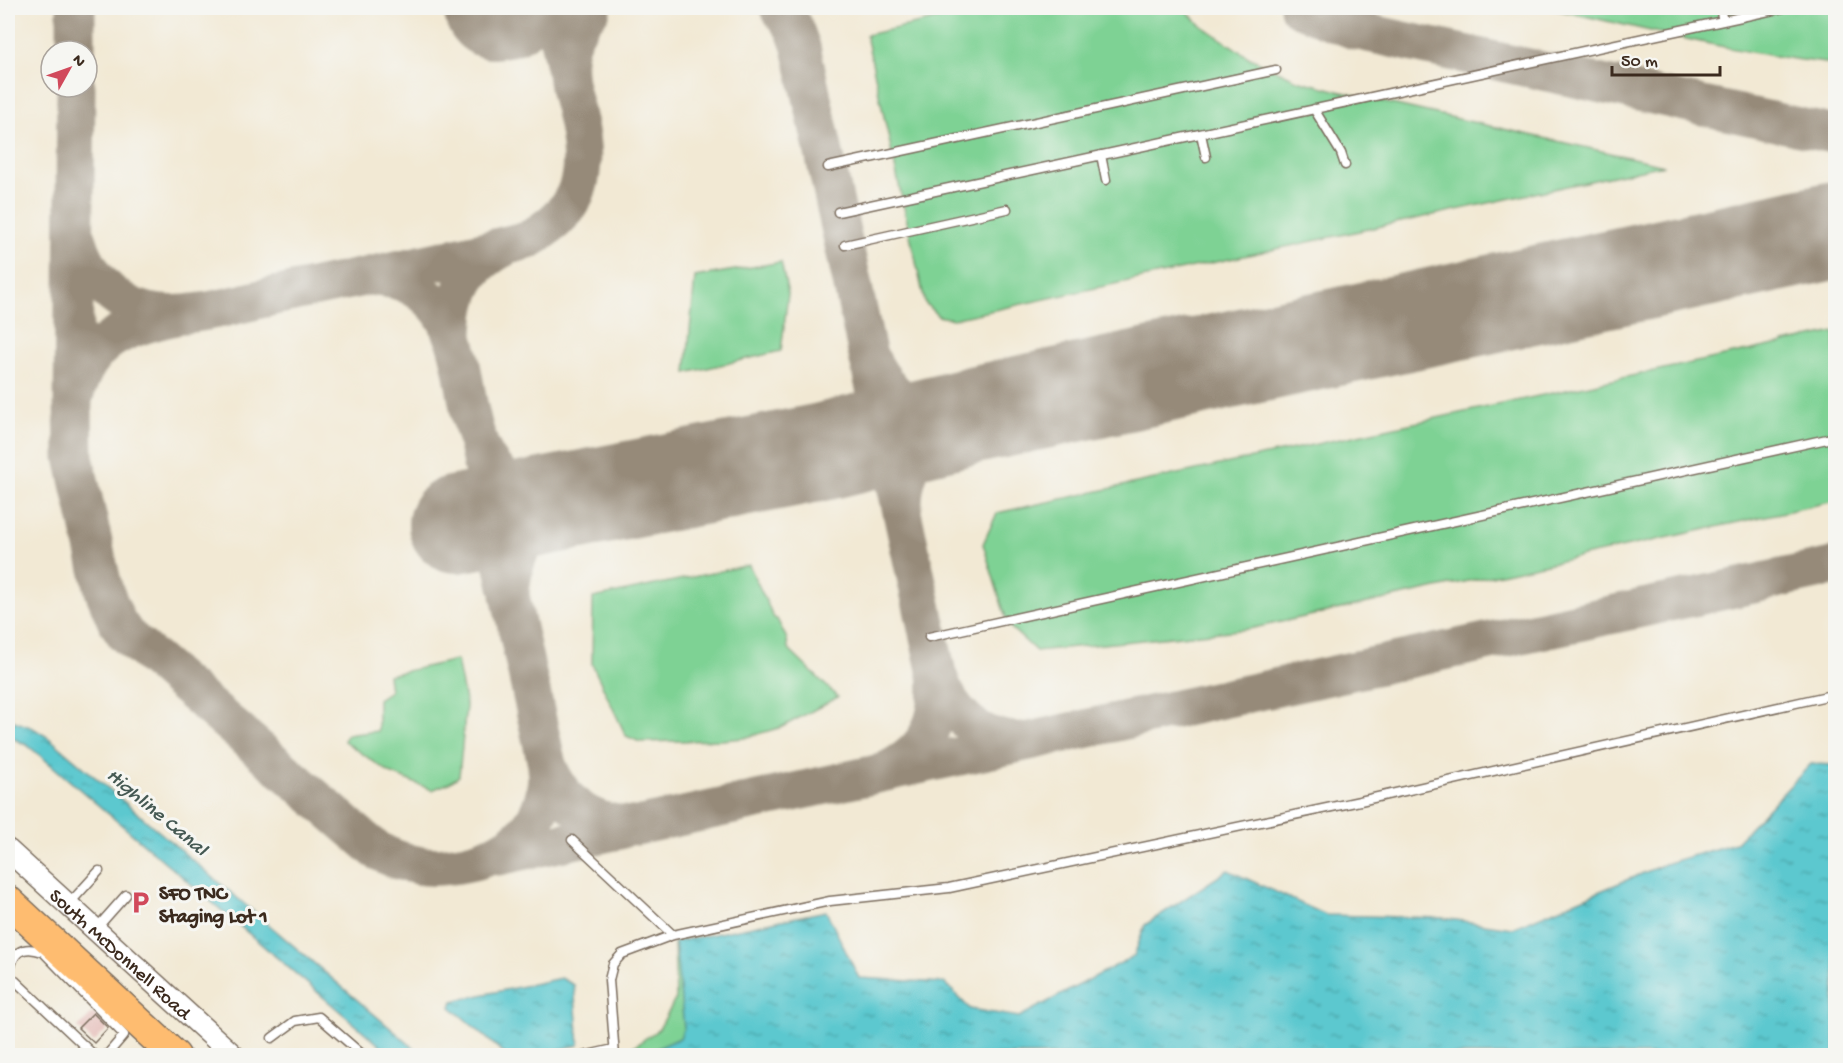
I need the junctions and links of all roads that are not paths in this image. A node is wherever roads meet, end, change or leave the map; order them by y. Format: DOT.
graph roads {
  1 [pos="1720,8"];
  2 [pos="1783,8"];
  3 [pos="1723,21"];
  4 [pos="1276,70"];
  5 [pos="1314,109"];
  6 [pos="1201,134"];
  7 [pos="1101,156"];
  8 [pos="1206,157"];
  9 [pos="1345,165"];
  10 [pos="828,167"];
  11 [pos="1106,180"];
  12 [pos="1007,209"];
  13 [pos="838,212"];
  14 [pos="845,245"];
  15 [pos="1836,437"];
  16 [pos="929,637"];
  17 [pos="1836,694"];
  18 [pos="572,840"];
  19 [pos="8,850"];
  20 [pos="99,871"];
  21 [pos="126,895"];
  22 [pos="8,901"];
  23 [pos="68,906"];
  24 [pos="95,930"];
  25 [pos="673,935"];
  26 [pos="8,974"];
  27 [pos="272,1038"];
  28 [pos="614,1052"];
  29 [pos="112,1054"];
  30 [pos="94,1056"];
  31 [pos="175,1056"];
  32 [pos="234,1056"];
  33 [pos="364,1056"];
  34 [pos="583,1056"];
  1 -- 3 [label="lane"];
  2 -- 3 [label="lane"];
  3 -- 5 [label="lane"];
  4 -- 10 [label="lane"];
  5 -- 6 [label="lane"];
  5 -- 9 [label="lane"];
  6 -- 7 [label="lane"];
  6 -- 8 [label="lane"];
  7 -- 11 [label="lane"];
  7 -- 13 [label="lane"];
  12 -- 14 [label="lane"];
  15 -- 16 [label="lane"];
  17 -- 25 [label="lane"];
  18 -- 25 [label="lane"];
  19 -- 23 [label="street, South McDonnell Road"];
  20 -- 23 [label="lane"];
  21 -- 24 [label="lane"];
  22 -- 31 [label="highway"];
  23 -- 24 [label="street, South McDonnell Road"];
  24 -- 32 [label="street, South McDonnell Road"];
  25 -- 28 [label="lane"];
  26 -- 29 [label="lane"];
  26 -- 30 [label="lane"];
  27 -- 33 [label="lane"];
  28 -- 34 [label="lane"];
}
